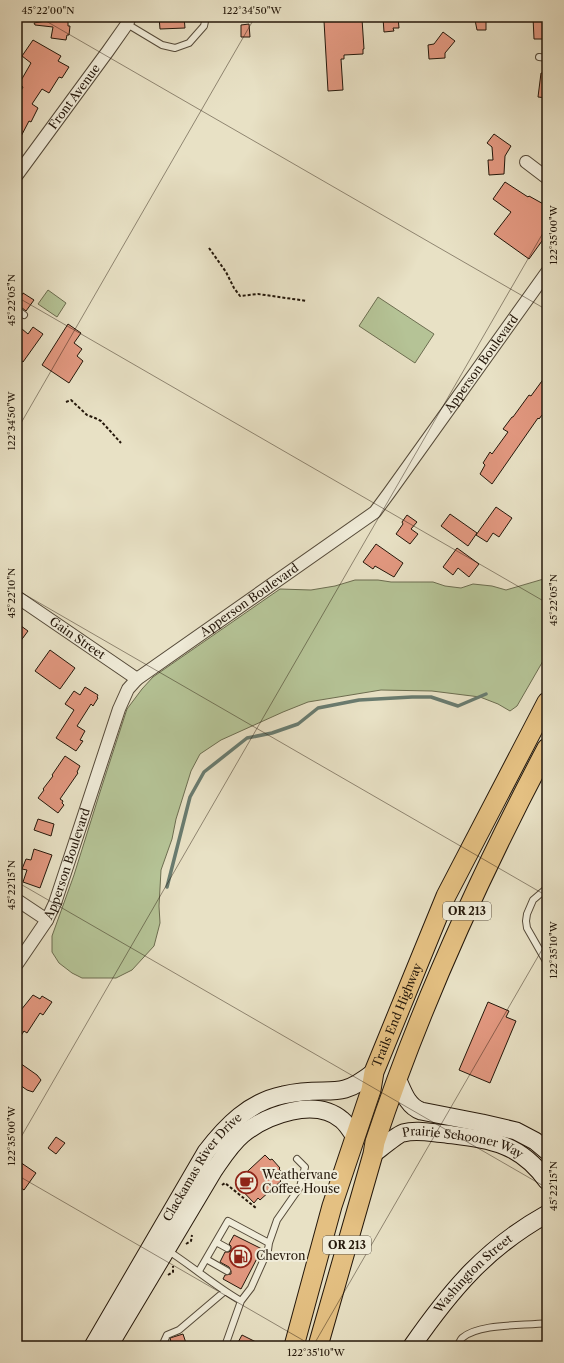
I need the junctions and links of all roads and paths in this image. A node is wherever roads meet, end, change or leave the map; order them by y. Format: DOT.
graph roads {
  1 [pos="206,17"];
  2 [pos="128,21"];
  3 [pos="539,57"];
  4 [pos="547,58"];
  5 [pos="526,162"];
  6 [pos="17,176"];
  7 [pos="547,178"];
  8 [pos="209,248"];
  9 [pos="547,272"];
  10 [pos="307,301"];
  11 [pos="17,310"];
  12 [pos="24,315"];
  13 [pos="66,402"];
  14 [pos="121,443"];
  15 [pos="17,597"];
  16 [pos="137,679"];
  17 [pos="547,702"];
  18 [pos="547,748"];
  19 [pos="547,888"];
  20 [pos="17,900"];
  21 [pos="47,920"];
  22 [pos="547,963"];
  23 [pos="17,964"];
  24 [pos="374,1072"];
  25 [pos="397,1078"];
  26 [pos="355,1136"];
  27 [pos="547,1151"];
  28 [pos="374,1154"];
  29 [pos="296,1160"];
  30 [pos="547,1181"];
  31 [pos="547,1214"];
  32 [pos="216,1242"];
  33 [pos="269,1243"];
  34 [pos="160,1246"];
  35 [pos="227,1248"];
  36 [pos="206,1260"];
  37 [pos="199,1271"];
  38 [pos="228,1271"];
  39 [pos="245,1281"];
  40 [pos="252,1285"];
  41 [pos="225,1292"];
  42 [pos="241,1301"];
  43 [pos="547,1323"];
  44 [pos="94,1346"];
  45 [pos="109,1346"];
  46 [pos="162,1346"];
  47 [pos="225,1346"];
  48 [pos="294,1346"];
  49 [pos="318,1346"];
  50 [pos="412,1346"];
  51 [pos="457,1346"];
  1 -- 2 [label="lane"];
  2 -- 6 [label="street, Front Avenue"];
  3 -- 4 [label="lane"];
  5 -- 7 [label="street"];
  8 -- 10 [label="path"];
  9 -- 16 [label="street, Apperson Boulevard"];
  11 -- 12 [label="lane"];
  13 -- 14 [label="path"];
  15 -- 16 [label="street, Gain Street"];
  16 -- 21 [label="street, Apperson Boulevard"];
  17 -- 24 [label="highway, Trails End Highway / OR 213"];
  18 -- 25 [label="highway, Trails End Highway / OR 213"];
  19 -- 22 [label="lane"];
  20 -- 21 [label="street"];
  21 -- 23 [label="street, Apperson Boulevard"];
  24 -- 26 [label="highway, Trails End Highway / OR 213"];
  24 -- 34 [label="main road, Clackamas River Drive"];
  25 -- 27 [label="main road, Prairie Schooner Way"];
  25 -- 28 [label="highway, Trails End Highway / OR 213"];
  26 -- 34 [label="main road, Clackamas River Drive"];
  26 -- 48 [label="highway, Trails End Highway / OR 213"];
  28 -- 30 [label="main road, Prairie Schooner Way"];
  28 -- 49 [label="highway, Trails End Highway / OR 213"];
  29 -- 33 [label="lane"];
  31 -- 50 [label="main road, Washington Street"];
  32 -- 33 [label="lane"];
  32 -- 35 [label="lane"];
  32 -- 36 [label="lane"];
  33 -- 40 [label="lane"];
  34 -- 37 [label="lane"];
  34 -- 44 [label="main road, Clackamas River Drive"];
  34 -- 45 [label="main road, Clackamas River Drive"];
  36 -- 37 [label="lane"];
  36 -- 38 [label="lane"];
  37 -- 41 [label="lane"];
  39 -- 40 [label="lane"];
  40 -- 42 [label="lane"];
  41 -- 42 [label="lane"];
  41 -- 46 [label="lane"];
  42 -- 47 [label="lane"];
  43 -- 51 [label="lane"];
}
